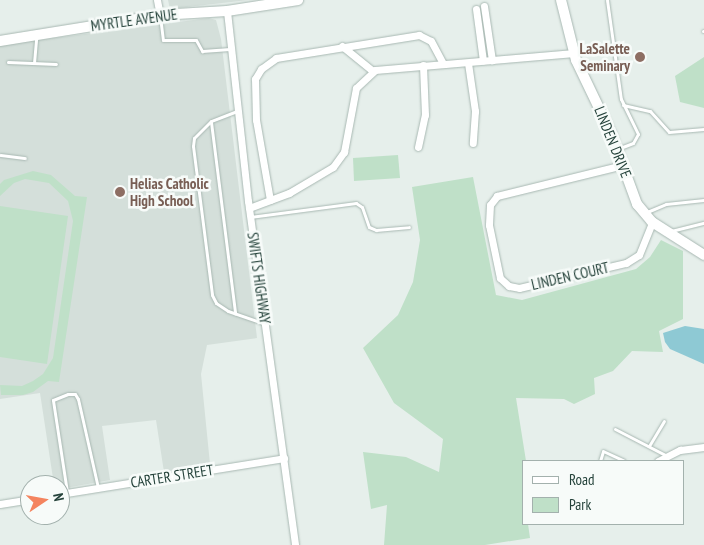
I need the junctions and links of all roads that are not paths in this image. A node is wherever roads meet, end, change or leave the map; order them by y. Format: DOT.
graph roads {
  1 [pos="158,0"];
  2 [pos="298,0"];
  3 [pos="562,0"];
  4 [pos="608,0"];
  5 [pos="484,6"];
  6 [pos="476,9"];
  7 [pos="227,11"];
  8 [pos="160,15"];
  9 [pos="36,35"];
  10 [pos="0,40"];
  11 [pos="342,46"];
  12 [pos="231,49"];
  13 [pos="574,53"];
  14 [pos="492,60"];
  15 [pos="483,61"];
  16 [pos="8,62"];
  17 [pos="34,63"];
  18 [pos="468,63"];
  19 [pos="56,64"];
  20 [pos="443,64"];
  21 [pos="424,65"];
  22 [pos="373,71"];
  23 [pos="623,105"];
  24 [pos="238,111"];
  25 [pos="211,121"];
  26 [pos="704,129"];
  27 [pos="473,143"];
  28 [pos="418,147"];
  29 [pos="617,149"];
  30 [pos="0,155"];
  31 [pos="25,158"];
  32 [pos="622,165"];
  33 [pos="270,200"];
  34 [pos="704,200"];
  35 [pos="249,208"];
  36 [pos="644,214"];
  37 [pos="250,217"];
  38 [pos="652,222"];
  39 [pos="704,223"];
  40 [pos="410,227"];
  41 [pos="667,232"];
  42 [pos="704,255"];
  43 [pos="235,313"];
  44 [pos="265,324"];
  45 [pos="664,421"];
  46 [pos="615,429"];
  47 [pos="649,446"];
  48 [pos="704,446"];
  49 [pos="668,456"];
  50 [pos="284,458"];
  51 [pos="600,460"];
  52 [pos="622,460"];
  53 [pos="660,460"];
  54 [pos="62,475"];
  55 [pos="98,488"];
  56 [pos="70,492"];
  57 [pos="20,501"];
  58 [pos="0,504"];
  59 [pos="294,545"];
  1 -- 8 [label="street"];
  2 -- 7 [label="street, MYRTLE AVENUE"];
  3 -- 13 [label="street, LINDEN DRIVE"];
  4 -- 23 [label="lane"];
  5 -- 14 [label="street"];
  6 -- 15 [label="street"];
  7 -- 8 [label="street, MYRTLE AVENUE"];
  7 -- 12 [label="street, SWIFTS HIGHWAY"];
  8 -- 9 [label="street, MYRTLE AVENUE"];
  8 -- 12 [label="lane"];
  9 -- 10 [label="street, MYRTLE AVENUE"];
  9 -- 17 [label="lane"];
  11 -- 20 [label="street"];
  11 -- 22 [label="street"];
  11 -- 33 [label="street"];
  12 -- 24 [label="street, SWIFTS HIGHWAY"];
  13 -- 14 [label="street"];
  13 -- 29 [label="street, LINDEN DRIVE"];
  14 -- 15 [label="street"];
  15 -- 18 [label="street"];
  16 -- 17 [label="lane"];
  17 -- 19 [label="lane"];
  18 -- 20 [label="street"];
  18 -- 27 [label="street"];
  20 -- 21 [label="street"];
  21 -- 22 [label="street"];
  21 -- 28 [label="street"];
  22 -- 33 [label="street"];
  23 -- 26 [label="lane"];
  23 -- 29 [label="lane"];
  24 -- 25 [label="lane"];
  24 -- 35 [label="street, SWIFTS HIGHWAY"];
  25 -- 43 [label="lane"];
  25 -- 43 [label="lane"];
  29 -- 32 [label="street, LINDEN DRIVE"];
  30 -- 31 [label="lane"];
  32 -- 36 [label="street, LINDEN DRIVE"];
  32 -- 38 [label="street, LINDEN COURT"];
  33 -- 35 [label="street"];
  34 -- 36 [label="lane"];
  35 -- 37 [label="street, SWIFTS HIGHWAY"];
  36 -- 38 [label="street, LINDEN DRIVE"];
  37 -- 40 [label="lane"];
  37 -- 44 [label="street, SWIFTS HIGHWAY"];
  38 -- 41 [label="street, LINDEN DRIVE"];
  39 -- 41 [label="lane"];
  41 -- 42 [label="street, LINDEN DRIVE"];
  43 -- 44 [label="lane"];
  44 -- 50 [label="street, SWIFTS HIGHWAY"];
  45 -- 47 [label="lane"];
  46 -- 47 [label="lane"];
  47 -- 49 [label="lane"];
  48 -- 49 [label="street"];
  49 -- 53 [label="street"];
  50 -- 55 [label="street, CARTER STREET"];
  50 -- 59 [label="street, SWIFTS HIGHWAY"];
  51 -- 52 [label="lane"];
  54 -- 55 [label="lane"];
  55 -- 56 [label="street, CARTER STREET"];
  57 -- 58 [label="street"];
}
